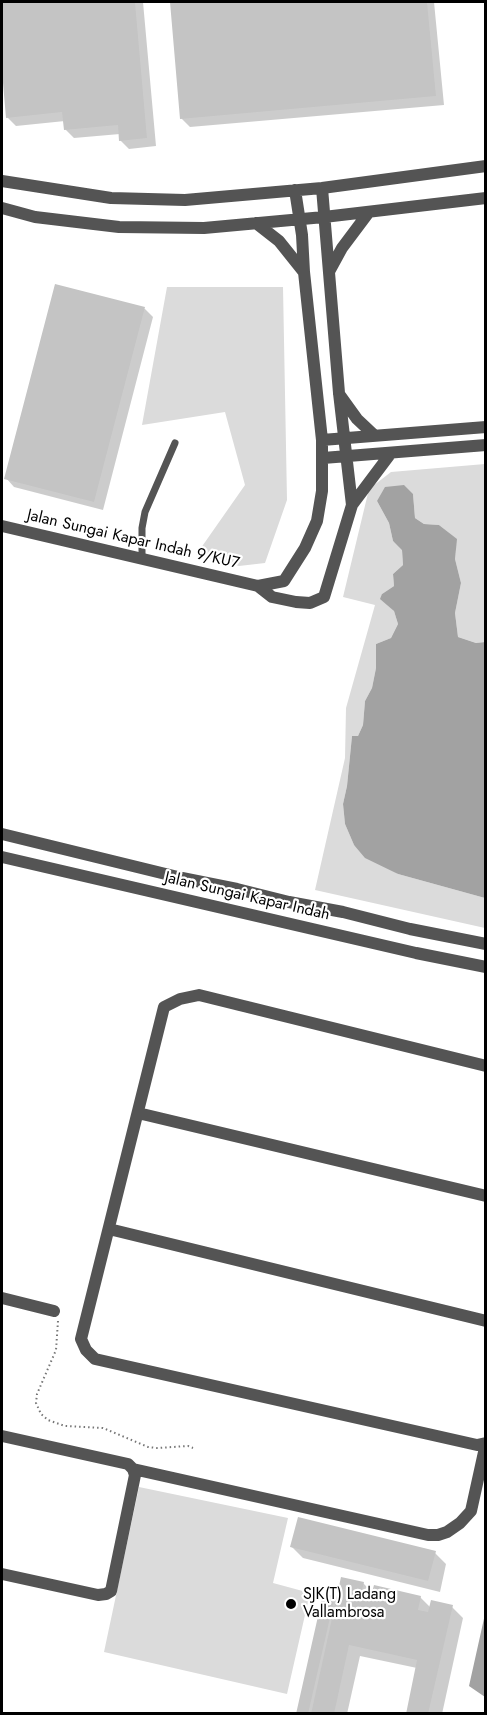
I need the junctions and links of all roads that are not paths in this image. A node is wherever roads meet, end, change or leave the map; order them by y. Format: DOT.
graph roads {
  1 [pos="486,166"];
  2 [pos="2,181"];
  3 [pos="322,188"];
  4 [pos="295,190"];
  5 [pos="486,198"];
  6 [pos="2,208"];
  7 [pos="369,212"];
  8 [pos="324,217"];
  9 [pos="299,218"];
  10 [pos="256,223"];
  11 [pos="330,270"];
  12 [pos="304,272"];
  13 [pos="339,393"];
  14 [pos="486,427"];
  15 [pos="379,434"];
  16 [pos="344,437"];
  17 [pos="321,440"];
  18 [pos="175,443"];
  19 [pos="486,445"];
  20 [pos="391,453"];
  21 [pos="345,457"];
  22 [pos="323,458"];
  23 [pos="351,505"];
  24 [pos="2,526"];
  25 [pos="142,550"];
  26 [pos="258,586"];
  27 [pos="2,834"];
  28 [pos="2,857"];
  29 [pos="486,944"];
  30 [pos="486,967"];
  31 [pos="486,1066"];
  32 [pos="138,1113"];
  33 [pos="486,1196"];
  34 [pos="109,1229"];
  35 [pos="2,1298"];
  36 [pos="56,1313"];
  37 [pos="486,1320"];
  38 [pos="2,1436"];
  39 [pos="486,1443"];
  40 [pos="134,1469"];
  41 [pos="2,1574"];
  1 -- 3 [label="street"];
  2 -- 4 [label="street"];
  3 -- 4 [label="street"];
  3 -- 8 [label="street"];
  4 -- 9 [label="street"];
  5 -- 7 [label="street"];
  6 -- 10 [label="street"];
  7 -- 8 [label="street"];
  7 -- 11 [label="street"];
  8 -- 9 [label="street"];
  8 -- 11 [label="street"];
  9 -- 10 [label="street"];
  9 -- 12 [label="street"];
  10 -- 12 [label="street"];
  11 -- 13 [label="street"];
  12 -- 17 [label="street"];
  13 -- 15 [label="street"];
  13 -- 16 [label="street"];
  14 -- 15 [label="street"];
  15 -- 16 [label="street"];
  16 -- 17 [label="street"];
  16 -- 21 [label="street"];
  17 -- 22 [label="street"];
  18 -- 25 [label="lane"];
  19 -- 20 [label="street"];
  20 -- 21 [label="street"];
  20 -- 23 [label="street"];
  21 -- 22 [label="street"];
  21 -- 23 [label="street"];
  22 -- 26 [label="street"];
  23 -- 26 [label="street"];
  24 -- 25 [label="street, Jalan Sungai Kapar Indah 9/KU7"];
  25 -- 26 [label="street, Jalan Sungai Kapar Indah 9/KU7"];
  27 -- 29 [label="street, Jalan Sungai Kapar Indah"];
  28 -- 30 [label="street, Jalan Sungai Kapar Indah"];
  31 -- 32 [label="street"];
  32 -- 33 [label="street"];
  32 -- 34 [label="street"];
  34 -- 37 [label="street"];
  34 -- 39 [label="street"];
  35 -- 36 [label="street"];
  38 -- 40 [label="street"];
  39 -- 40 [label="street"];
  40 -- 41 [label="street"];
}
